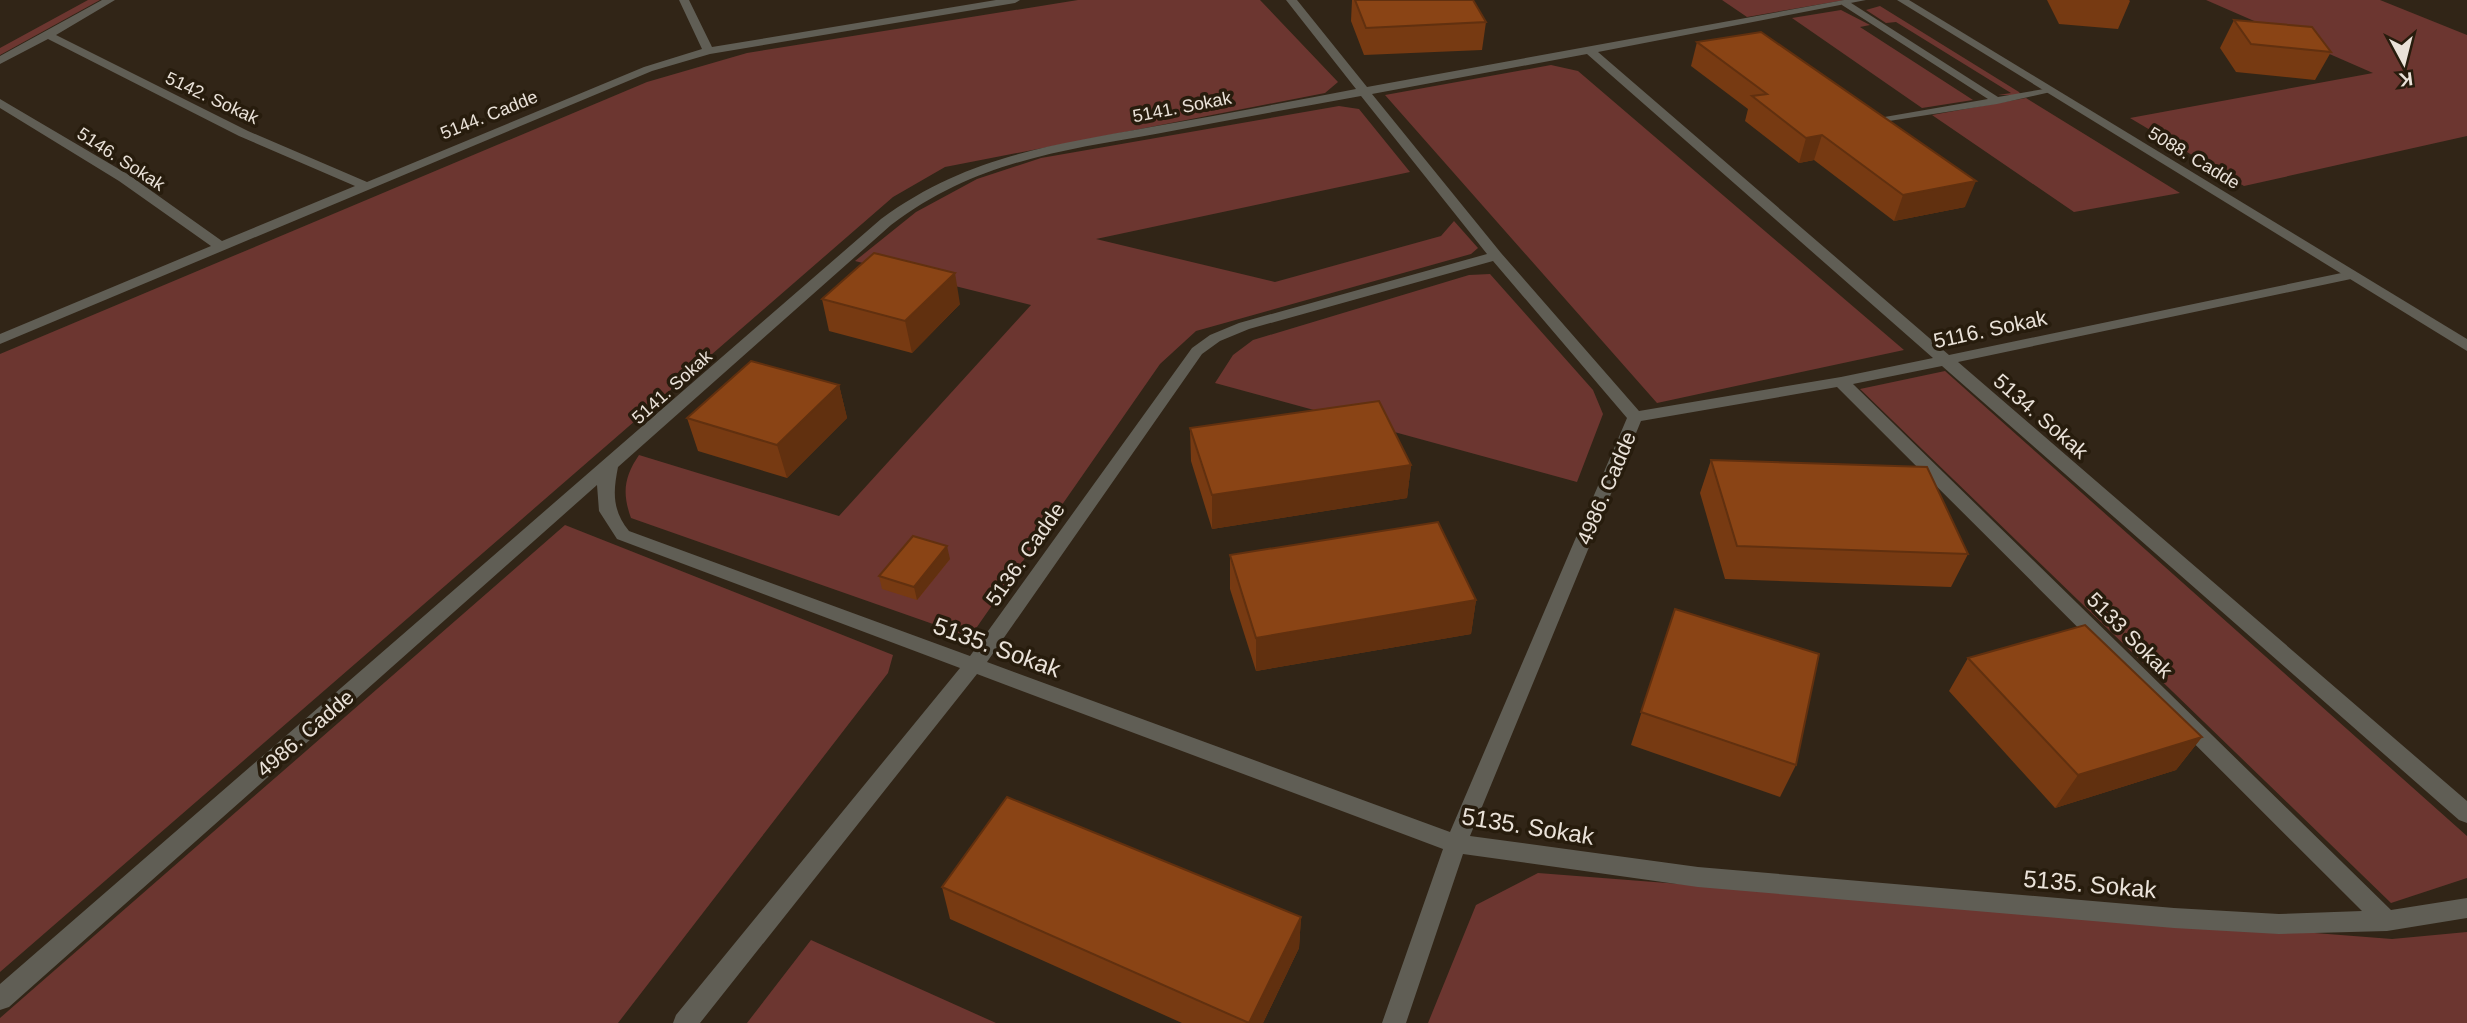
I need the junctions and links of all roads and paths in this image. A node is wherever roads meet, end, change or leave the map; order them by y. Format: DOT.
graph roads {
  1 [pos="110,0"];
  2 [pos="684,0"];
  3 [pos="1015,0"];
  4 [pos="1291,0"];
  5 [pos="1861,0"];
  6 [pos="1902,0"];
  7 [pos="1845,3"];
  8 [pos="48,35"];
  9 [pos="1589,50"];
  10 [pos="708,51"];
  11 [pos="0,61"];
  12 [pos="1362,91"];
  13 [pos="2050,91"];
  14 [pos="1997,100"];
  15 [pos="0,103"];
  16 [pos="1873,122"];
  17 [pos="364,185"];
  18 [pos="221,247"];
  19 [pos="1496,256"];
  20 [pos="2351,275"];
  21 [pos="0,338"];
  22 [pos="2467,346"];
  23 [pos="1944,360"];
  24 [pos="1841,382"];
  25 [pos="1635,417"];
  26 [pos="610,467"];
  27 [pos="973,666"];
  28 [pos="2467,814"];
  29 [pos="1456,844"];
  30 [pos="2467,908"];
  31 [pos="2387,921"];
  32 [pos="0,999"];
  33 [pos="685,1023"];
  34 [pos="1394,1023"];
  1 -- 8 [label="street"];
  2 -- 10 [label="street"];
  3 -- 10 [label="street, 5144. Cadde"];
  4 -- 12 [label="street, 4986. Cadde"];
  5 -- 7 [label="street, 5141. Sokak"];
  6 -- 13 [label="street, 5088. Cadde"];
  7 -- 9 [label="street, 5141. Sokak"];
  7 -- 14 [label="lane"];
  8 -- 11 [label="street"];
  8 -- 17 [label="street, 5142. Sokak"];
  9 -- 12 [label="street, 5141. Sokak"];
  9 -- 23 [label="street, 5134. Sokak"];
  10 -- 17 [label="street, 5144. Cadde"];
  12 -- 19 [label="street, 4986. Cadde"];
  12 -- 26 [label="street, 5141. Sokak"];
  13 -- 14 [label="lane"];
  13 -- 20 [label="street, 5088. Cadde"];
  14 -- 16 [label="lane"];
  15 -- 18 [label="street, 5146. Sokak"];
  17 -- 18 [label="street, 5144. Cadde"];
  18 -- 21 [label="street, 5144. Cadde"];
  19 -- 25 [label="street, 4986. Cadde"];
  19 -- 27 [label="street, 5136. Cadde"];
  20 -- 22 [label="street, 5088. Cadde"];
  20 -- 23 [label="street, 5116. Sokak"];
  23 -- 24 [label="street, 5116. Sokak"];
  23 -- 28 [label="street, 5134. Sokak"];
  24 -- 25 [label="street, 5116. Sokak"];
  24 -- 31 [label="street, 5133 Sokak"];
  25 -- 29 [label="street, 4986. Cadde"];
  26 -- 27 [label="street, 5135. Sokak"];
  26 -- 32 [label="street, 4986. Cadde"];
  27 -- 29 [label="street, 5135. Sokak"];
  27 -- 33 [label="street, 5136. Cadde"];
  29 -- 31 [label="street, 5135. Sokak"];
  29 -- 34 [label="street, 4986. Cadde"];
  30 -- 31 [label="street, 5135. Sokak"];
}
